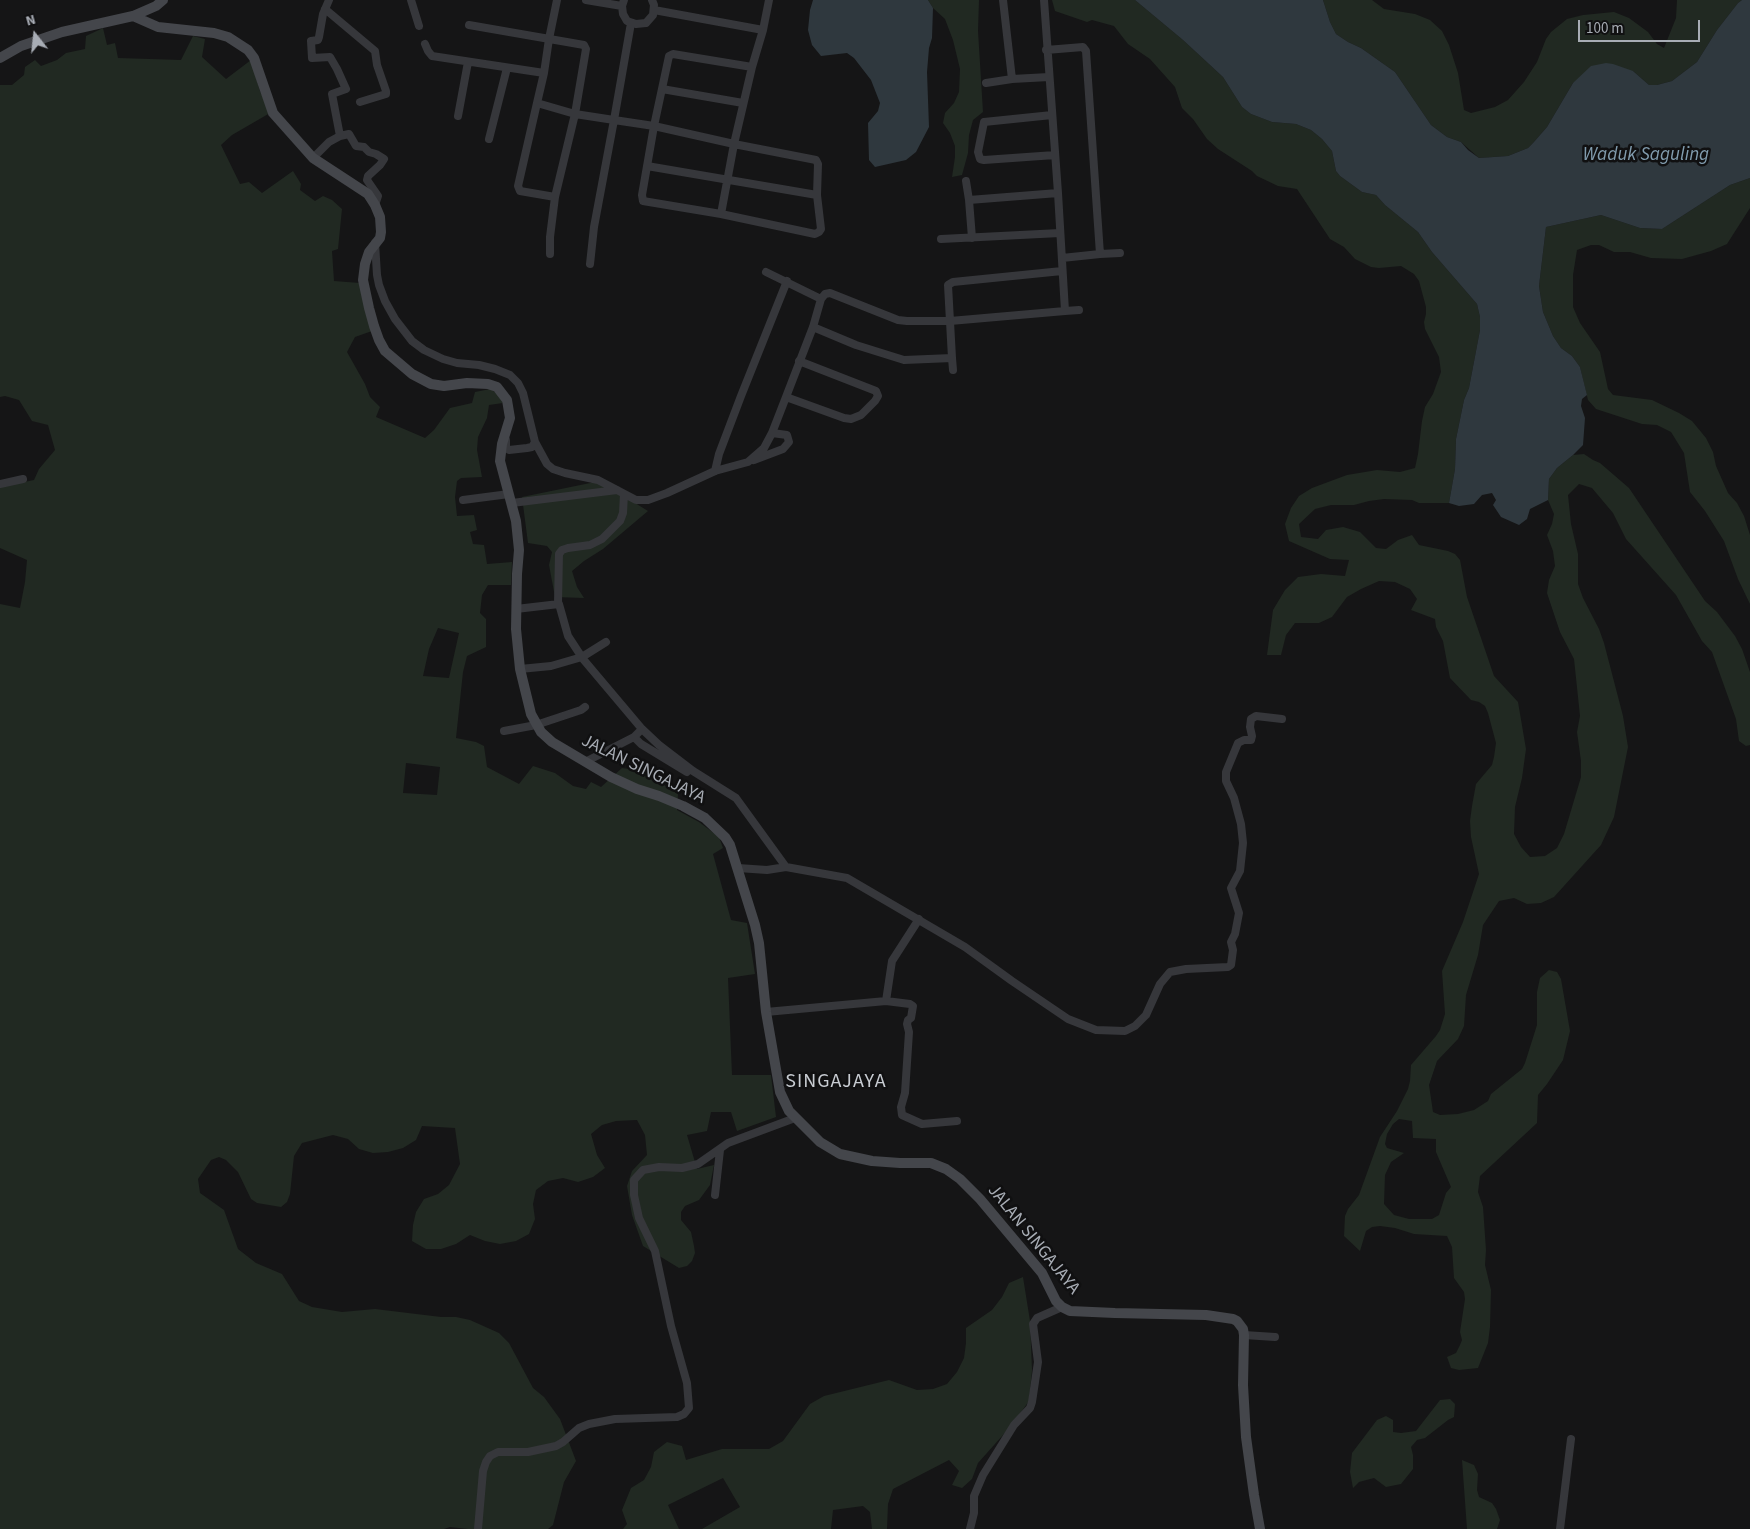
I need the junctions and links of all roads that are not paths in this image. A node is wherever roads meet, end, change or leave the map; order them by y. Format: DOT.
graph roads {
  1 [pos="163,0"];
  2 [pos="329,0"];
  3 [pos="411,0"];
  4 [pos="557,0"];
  5 [pos="586,0"];
  6 [pos="652,0"];
  7 [pos="769,0"];
  8 [pos="1003,0"];
  9 [pos="1044,0"];
  10 [pos="623,3"];
  11 [pos="325,9"];
  12 [pos="654,10"];
  13 [pos="133,16"];
  14 [pos="631,23"];
  15 [pos="469,25"];
  16 [pos="419,26"];
  17 [pos="763,30"];
  18 [pos="549,39"];
  19 [pos="425,44"];
  20 [pos="1046,50"];
  21 [pos="0,58"];
  22 [pos="468,62"];
  23 [pos="752,67"];
  24 [pos="508,68"];
  25 [pos="544,74"];
  26 [pos="1049,78"];
  27 [pos="1012,79"];
  28 [pos="986,83"];
  29 [pos="662,89"];
  30 [pos="360,102"];
  31 [pos="537,103"];
  32 [pos="743,104"];
  33 [pos="575,114"];
  34 [pos="458,116"];
  35 [pos="1052,116"];
  36 [pos="614,120"];
  37 [pos="654,126"];
  38 [pos="340,136"];
  39 [pos="489,139"];
  40 [pos="734,144"];
  41 [pos="1055,155"];
  42 [pos="313,158"];
  43 [pos="647,166"];
  44 [pos="727,180"];
  45 [pos="966,181"];
  46 [pos="1058,193"];
  47 [pos="817,195"];
  48 [pos="555,197"];
  49 [pos="969,200"];
  50 [pos="375,205"];
  51 [pos="721,214"];
  52 [pos="1060,233"];
  53 [pos="972,238"];
  54 [pos="941,239"];
  55 [pos="375,243"];
  56 [pos="1120,252"];
  57 [pos="550,254"];
  58 [pos="1100,254"];
  59 [pos="1062,258"];
  60 [pos="590,264"];
  61 [pos="1062,271"];
  62 [pos="766,272"];
  63 [pos="787,281"];
  64 [pos="821,299"];
  65 [pos="1080,310"];
  66 [pos="1065,311"];
  67 [pos="950,322"];
  68 [pos="813,327"];
  69 [pos="952,358"];
  70 [pos="799,361"];
  71 [pos="953,370"];
  72 [pos="786,397"];
  73 [pos="772,433"];
  74 [pos="506,435"];
  75 [pos="536,442"];
  76 [pos="748,462"];
  77 [pos="714,471"];
  78 [pos="23,479"];
  79 [pos="0,484"];
  80 [pos="621,492"];
  81 [pos="510,498"];
  82 [pos="463,500"];
  83 [pos="558,603"];
  84 [pos="516,608"];
  85 [pos="606,642"];
  86 [pos="582,657"];
  87 [pos="520,669"];
  88 [pos="585,707"];
  89 [pos="1282,719"];
  90 [pos="536,725"];
  91 [pos="642,729"];
  92 [pos="504,731"];
  93 [pos="634,737"];
  94 [pos="585,762"];
  95 [pos="687,772"];
  96 [pos="786,867"];
  97 [pos="738,868"];
  98 [pos="919,919"];
  99 [pos="886,1001"];
  100 [pos="766,1012"];
  101 [pos="795,1118"];
  102 [pos="957,1121"];
  103 [pos="720,1150"];
  104 [pos="714,1195"];
  105 [pos="1062,1307"];
  106 [pos="1244,1335"];
  107 [pos="1275,1338"];
  108 [pos="1571,1439"];
  109 [pos="478,1529"];
  110 [pos="970,1529"];
  111 [pos="1260,1529"];
  112 [pos="1560,1529"];
  1 -- 13 [label="street"];
  2 -- 11 [label="street"];
  3 -- 16 [label="street"];
  4 -- 18 [label="street"];
  5 -- 10 [label="street"];
  6 -- 12 [label="street"];
  7 -- 17 [label="street"];
  8 -- 27 [label="street"];
  9 -- 20 [label="street"];
  10 -- 14 [label="street"];
  11 -- 30 [label="street"];
  11 -- 38 [label="street"];
  12 -- 14 [label="street"];
  12 -- 17 [label="street"];
  13 -- 21 [label="street"];
  13 -- 42 [label="street, JALAN SINGAJAYA"];
  14 -- 36 [label="street"];
  15 -- 18 [label="street"];
  17 -- 23 [label="street"];
  18 -- 25 [label="street"];
  18 -- 33 [label="street"];
  19 -- 22 [label="street"];
  20 -- 26 [label="street"];
  20 -- 58 [label="street"];
  22 -- 24 [label="street"];
  22 -- 34 [label="street"];
  23 -- 29 [label="street"];
  23 -- 32 [label="street"];
  24 -- 25 [label="street"];
  24 -- 39 [label="street"];
  25 -- 31 [label="street"];
  26 -- 27 [label="street"];
  26 -- 35 [label="street"];
  27 -- 28 [label="street"];
  29 -- 32 [label="street"];
  29 -- 37 [label="street"];
  31 -- 33 [label="street"];
  31 -- 48 [label="street"];
  32 -- 40 [label="street"];
  33 -- 36 [label="street"];
  33 -- 48 [label="street"];
  35 -- 41 [label="street"];
  35 -- 41 [label="street"];
  36 -- 37 [label="street"];
  36 -- 60 [label="street"];
  37 -- 40 [label="street"];
  37 -- 43 [label="street"];
  38 -- 42 [label="street"];
  38 -- 50 [label="street"];
  40 -- 44 [label="street"];
  40 -- 47 [label="street"];
  41 -- 46 [label="street"];
  42 -- 50 [label="street, JALAN SINGAJAYA"];
  43 -- 44 [label="street"];
  43 -- 51 [label="street"];
  44 -- 47 [label="street"];
  44 -- 51 [label="street"];
  45 -- 49 [label="street"];
  46 -- 49 [label="street"];
  46 -- 52 [label="street"];
  47 -- 51 [label="street"];
  48 -- 57 [label="street"];
  49 -- 53 [label="street"];
  50 -- 55 [label="street, JALAN SINGAJAYA"];
  52 -- 53 [label="street"];
  52 -- 59 [label="street"];
  53 -- 54 [label="street"];
  55 -- 74 [label="street, JALAN SINGAJAYA"];
  55 -- 75 [label="street"];
  56 -- 58 [label="street"];
  58 -- 59 [label="street"];
  59 -- 61 [label="street"];
  61 -- 66 [label="street"];
  61 -- 67 [label="street"];
  62 -- 63 [label="street"];
  63 -- 64 [label="street"];
  63 -- 77 [label="street"];
  64 -- 67 [label="street"];
  64 -- 68 [label="street"];
  65 -- 66 [label="street"];
  66 -- 67 [label="street"];
  67 -- 69 [label="street"];
  68 -- 69 [label="street"];
  68 -- 70 [label="street"];
  69 -- 71 [label="street"];
  70 -- 72 [label="street"];
  70 -- 72 [label="street"];
  72 -- 73 [label="street"];
  73 -- 76 [label="street"];
  73 -- 76 [label="street"];
  74 -- 75 [label="street"];
  74 -- 81 [label="street, JALAN SINGAJAYA"];
  75 -- 80 [label="street"];
  76 -- 77 [label="street"];
  77 -- 80 [label="street"];
  78 -- 79 [label="street"];
  80 -- 81 [label="street"];
  80 -- 83 [label="street"];
  81 -- 82 [label="street"];
  81 -- 84 [label="street, JALAN SINGAJAYA"];
  83 -- 84 [label="street"];
  83 -- 86 [label="street"];
  84 -- 87 [label="street, JALAN SINGAJAYA"];
  85 -- 86 [label="street"];
  86 -- 87 [label="street"];
  86 -- 91 [label="street"];
  87 -- 90 [label="street, JALAN SINGAJAYA"];
  88 -- 90 [label="street"];
  89 -- 98 [label="street"];
  90 -- 92 [label="street"];
  90 -- 94 [label="street, JALAN SINGAJAYA"];
  91 -- 93 [label="street"];
  91 -- 96 [label="street"];
  93 -- 94 [label="street"];
  93 -- 95 [label="street"];
  94 -- 97 [label="street, JALAN SINGAJAYA"];
  96 -- 97 [label="street"];
  96 -- 98 [label="street"];
  97 -- 100 [label="street, JALAN SINGAJAYA"];
  98 -- 99 [label="street"];
  99 -- 100 [label="street"];
  99 -- 102 [label="street"];
  100 -- 101 [label="street, JALAN SINGAJAYA"];
  101 -- 103 [label="street"];
  101 -- 105 [label="street, JALAN SINGAJAYA"];
  103 -- 104 [label="street"];
  103 -- 109 [label="street"];
  105 -- 106 [label="street, JALAN SINGAJAYA"];
  105 -- 110 [label="street"];
  106 -- 107 [label="street"];
  106 -- 111 [label="street"];
  108 -- 112 [label="street"];
}
